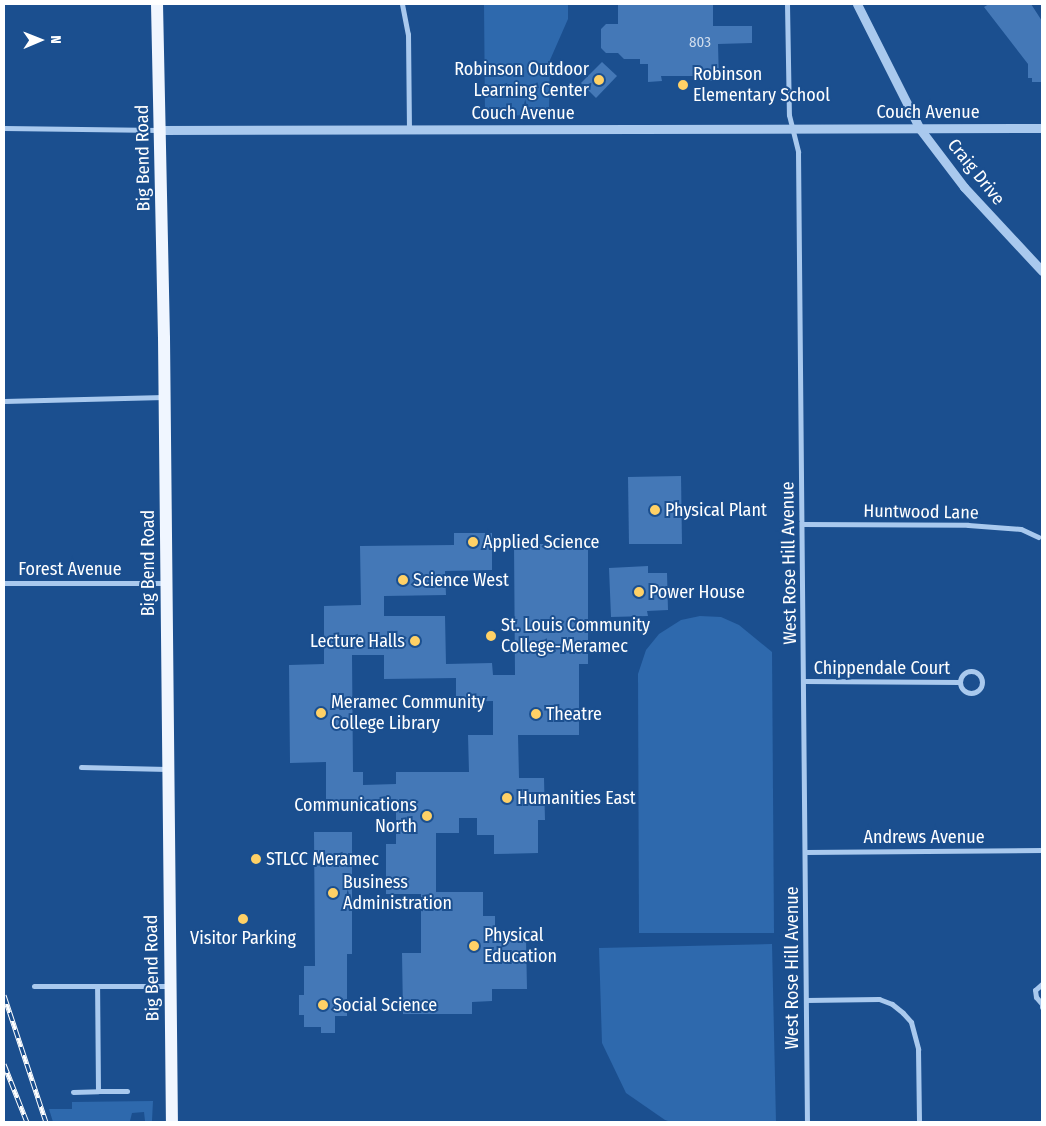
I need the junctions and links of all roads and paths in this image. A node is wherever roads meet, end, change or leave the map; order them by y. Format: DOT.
graph roads {
  1 [pos="157,4"];
  2 [pos="402,4"];
  3 [pos="787,4"];
  4 [pos="857,4"];
  5 [pos="4,128"];
  6 [pos="1042,128"];
  7 [pos="409,129"];
  8 [pos="793,129"];
  9 [pos="920,129"];
  10 [pos="160,130"];
  11 [pos="1042,271"];
  12 [pos="164,397"];
  13 [pos="4,401"];
  14 [pos="802,524"];
  15 [pos="1038,537"];
  16 [pos="4,583"];
  17 [pos="166,583"];
  18 [pos="804,681"];
  19 [pos="960,682"];
  20 [pos="81,767"];
  21 [pos="167,769"];
  22 [pos="1042,850"];
  23 [pos="805,852"];
  24 [pos="1042,984"];
  25 [pos="34,986"];
  26 [pos="97,986"];
  27 [pos="170,986"];
  28 [pos="806,1000"];
  29 [pos="1042,1003"];
  30 [pos="1042,1007"];
  31 [pos="98,1091"];
  32 [pos="127,1091"];
  33 [pos="73,1092"];
  34 [pos="172,1122"];
  35 [pos="807,1122"];
  36 [pos="919,1122"];
  1 -- 10 [label="main road, Big Bend Road"];
  2 -- 7 [label="street"];
  3 -- 8 [label="street, West Rose Hill Avenue"];
  4 -- 9 [label="street, Craig Drive"];
  5 -- 10 [label="street, Couch Avenue"];
  6 -- 9 [label="street, Couch Avenue"];
  7 -- 8 [label="street, Couch Avenue"];
  7 -- 10 [label="street, Couch Avenue"];
  8 -- 9 [label="street, Couch Avenue"];
  8 -- 14 [label="street, West Rose Hill Avenue"];
  9 -- 11 [label="street, Craig Drive"];
  10 -- 12 [label="main road, Big Bend Road"];
  12 -- 13 [label="street"];
  12 -- 17 [label="main road, Big Bend Road"];
  14 -- 15 [label="street, Huntwood Lane"];
  14 -- 18 [label="street, West Rose Hill Avenue"];
  16 -- 17 [label="street, Forest Avenue"];
  17 -- 21 [label="main road, Big Bend Road"];
  18 -- 19 [label="street, Chippendale Court"];
  18 -- 23 [label="street, West Rose Hill Avenue"];
  19 -- 19 [label="street, Chippendale Court"];
  20 -- 21 [label="street"];
  21 -- 27 [label="main road, Big Bend Road"];
  22 -- 23 [label="street, Andrews Avenue"];
  23 -- 28 [label="street, West Rose Hill Avenue"];
  24 -- 29 [label="street"];
  25 -- 26 [label="street"];
  26 -- 27 [label="street"];
  26 -- 31 [label="street"];
  27 -- 34 [label="main road, Big Bend Road"];
  28 -- 35 [label="street, West Rose Hill Avenue"];
  28 -- 36 [label="street"];
  29 -- 30 [label="street"];
  31 -- 32 [label="street"];
  31 -- 33 [label="street"];
}
